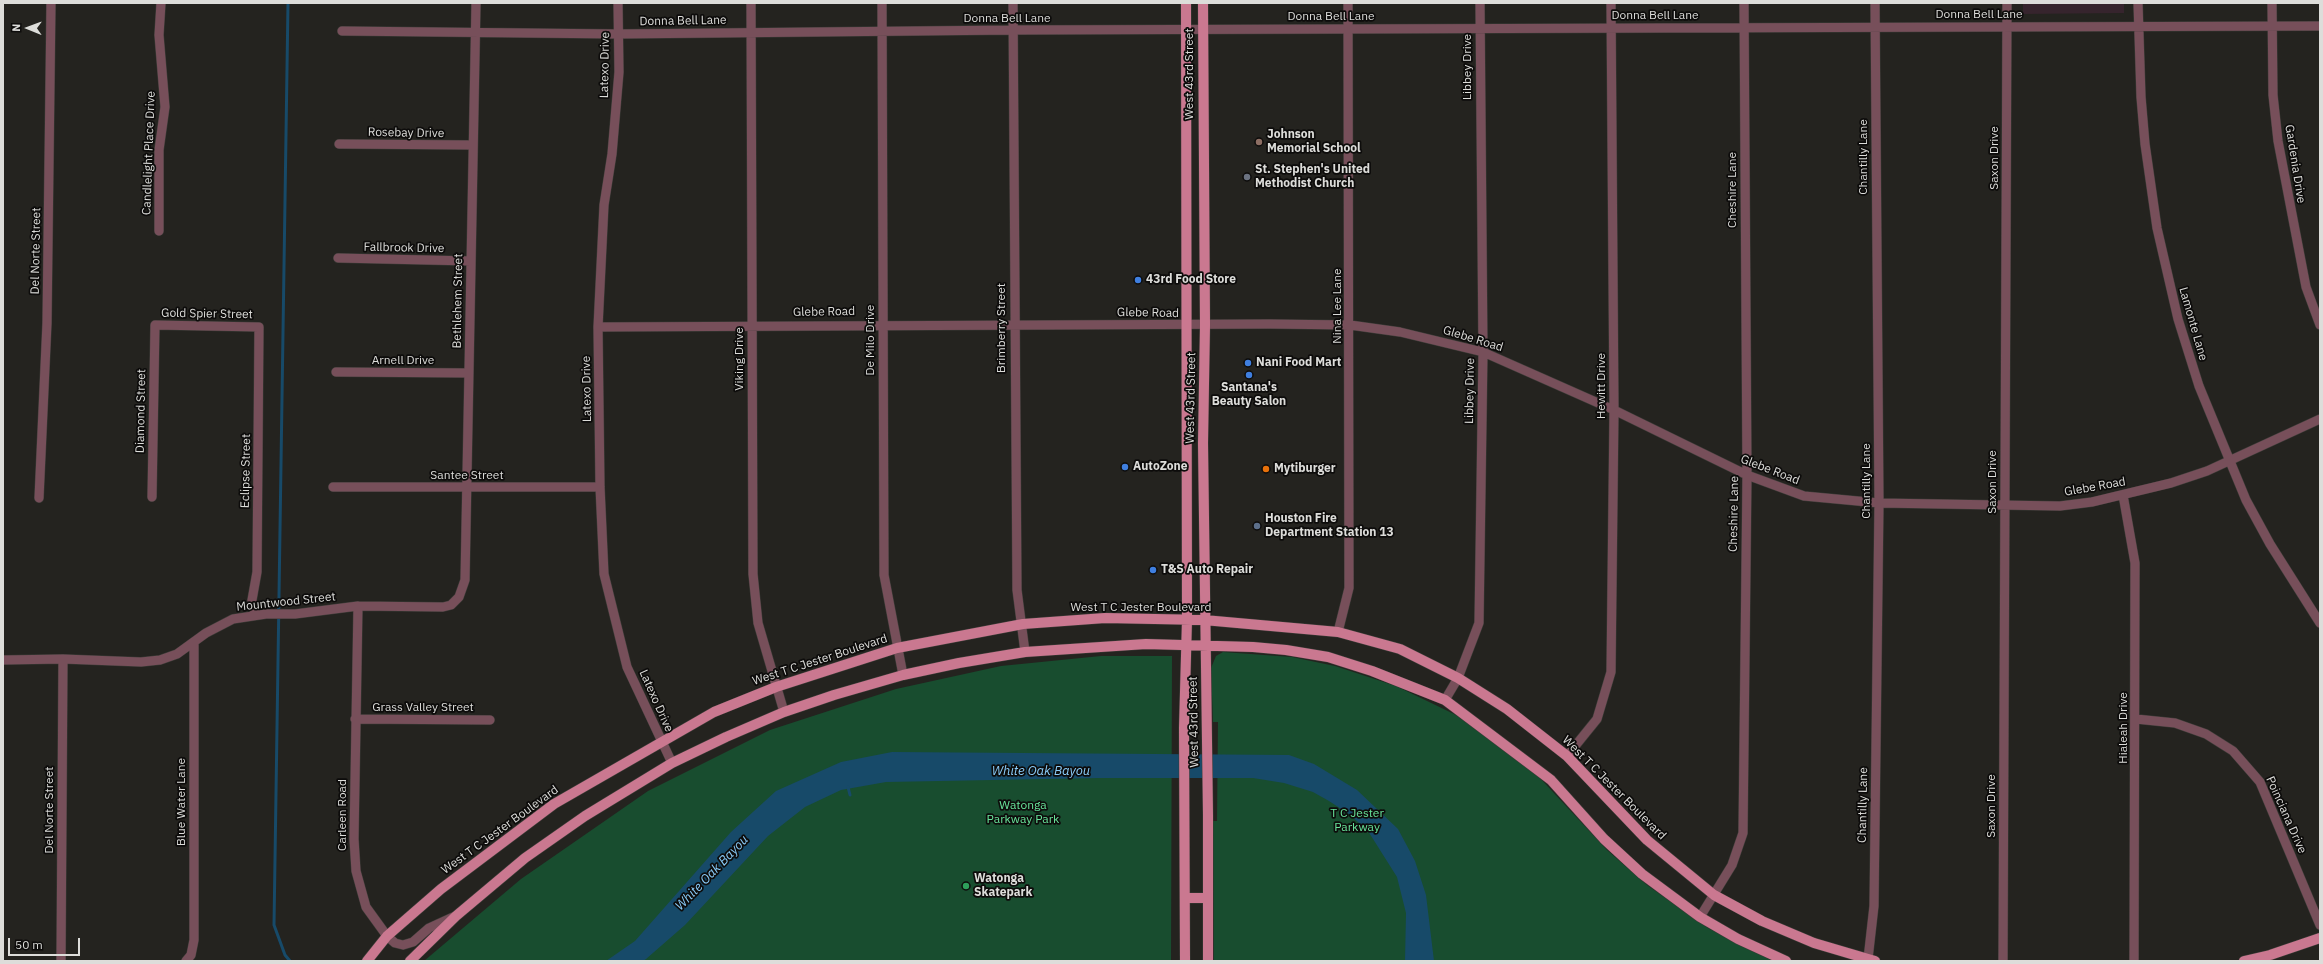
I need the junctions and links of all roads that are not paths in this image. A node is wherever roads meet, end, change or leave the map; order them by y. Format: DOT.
graph roads {
  1 [pos="51,3"];
  2 [pos="161,3"];
  3 [pos="476,3"];
  4 [pos="618,3"];
  5 [pos="751,3"];
  6 [pos="882,3"];
  7 [pos="1014,3"];
  8 [pos="1186,3"];
  9 [pos="1203,3"];
  10 [pos="1348,3"];
  11 [pos="1480,3"];
  12 [pos="1611,3"];
  13 [pos="1744,3"];
  14 [pos="1875,3"];
  15 [pos="2007,3"];
  16 [pos="2138,3"];
  17 [pos="2272,3"];
  18 [pos="2272,25"];
  19 [pos="2138,26"];
  20 [pos="2320,26"];
  21 [pos="1744,27"];
  22 [pos="1875,27"];
  23 [pos="2007,27"];
  24 [pos="1612,28"];
  25 [pos="1348,29"];
  26 [pos="1480,29"];
  27 [pos="1014,30"];
  28 [pos="1186,30"];
  29 [pos="1203,30"];
  30 [pos="342,31"];
  31 [pos="883,31"];
  32 [pos="751,32"];
  33 [pos="475,34"];
  34 [pos="618,34"];
  35 [pos="339,144"];
  36 [pos="472,145"];
  37 [pos="1188,178"];
  38 [pos="1204,178"];
  39 [pos="159,232"];
  40 [pos="338,258"];
  41 [pos="471,261"];
  42 [pos="883,324"];
  43 [pos="155,325"];
  44 [pos="752,325"];
  45 [pos="1187,325"];
  46 [pos="1205,325"];
  47 [pos="2320,325"];
  48 [pos="1014,326"];
  49 [pos="1350,326"];
  50 [pos="259,327"];
  51 [pos="598,327"];
  52 [pos="1483,352"];
  53 [pos="336,372"];
  54 [pos="469,373"];
  55 [pos="1614,410"];
  56 [pos="2320,419"];
  57 [pos="1187,443"];
  58 [pos="1203,443"];
  59 [pos="2228,460"];
  60 [pos="1747,476"];
  61 [pos="333,487"];
  62 [pos="600,487"];
  63 [pos="466,488"];
  64 [pos="2123,495"];
  65 [pos="152,497"];
  66 [pos="39,498"];
  67 [pos="1879,503"];
  68 [pos="2005,505"];
  69 [pos="1205,515"];
  70 [pos="1187,518"];
  71 [pos="459,597"];
  72 [pos="358,606"];
  73 [pos="255,615"];
  74 [pos="1187,620"];
  75 [pos="1204,620"];
  76 [pos="1023,624"];
  77 [pos="2320,624"];
  78 [pos="1338,632"];
  79 [pos="194,642"];
  80 [pos="1186,644"];
  81 [pos="1205,645"];
  82 [pos="897,648"];
  83 [pos="1025,652"];
  84 [pos="63,659"];
  85 [pos="3,660"];
  86 [pos="904,675"];
  87 [pos="1458,678"];
  88 [pos="776,686"];
  89 [pos="1445,700"];
  90 [pos="784,712"];
  91 [pos="355,719"];
  92 [pos="2136,719"];
  93 [pos="490,720"];
  94 [pos="660,741"];
  95 [pos="1567,756"];
  96 [pos="672,763"];
  97 [pos="1714,895"];
  98 [pos="1185,898"];
  99 [pos="1208,898"];
  100 [pos="456,916"];
  101 [pos="1700,917"];
  102 [pos="2320,925"];
  103 [pos="387,936"];
  104 [pos="2320,938"];
  105 [pos="1872,960"];
  106 [pos="61,961"];
  107 [pos="186,961"];
  108 [pos="367,961"];
  109 [pos="410,961"];
  110 [pos="1185,961"];
  111 [pos="1208,961"];
  112 [pos="1786,961"];
  113 [pos="2003,961"];
  114 [pos="2134,961"];
  115 [pos="2244,961"];
  1 -- 66 [label="street, Del Norte Street"];
  2 -- 39 [label="street, Candlelight Place Drive"];
  3 -- 33 [label="street, Bethlehem Street"];
  4 -- 34 [label="street, Latexo Drive"];
  5 -- 32 [label="street, Viking Drive"];
  6 -- 31 [label="street, De Milo Drive"];
  7 -- 27 [label="street, Brimberry Street"];
  8 -- 28 [label="main road, West 43rd Street"];
  9 -- 29 [label="main road, West 43rd Street"];
  10 -- 25 [label="street, Nina Lee Lane"];
  11 -- 26 [label="street, Libbey Drive"];
  12 -- 24 [label="street, Hewitt Drive"];
  13 -- 21 [label="street, Cheshire Lane"];
  14 -- 22 [label="street, Chantilly Lane"];
  15 -- 23 [label="street, Saxon Drive"];
  16 -- 19 [label="street, Lamonte Lane"];
  17 -- 18 [label="street, Gardenia Drive"];
  18 -- 19 [label="street, Donna Bell Lane"];
  18 -- 20 [label="street, Donna Bell Lane"];
  18 -- 47 [label="street, Gardenia Drive"];
  19 -- 23 [label="street, Donna Bell Lane"];
  19 -- 59 [label="street, Lamonte Lane"];
  21 -- 22 [label="street, Donna Bell Lane"];
  21 -- 24 [label="street, Donna Bell Lane"];
  21 -- 60 [label="street, Cheshire Lane"];
  22 -- 23 [label="street, Donna Bell Lane"];
  22 -- 67 [label="street, Chantilly Lane"];
  23 -- 68 [label="street, Saxon Drive"];
  24 -- 26 [label="street, Donna Bell Lane"];
  24 -- 55 [label="street, Hewitt Drive"];
  25 -- 26 [label="street, Donna Bell Lane"];
  25 -- 29 [label="street, Donna Bell Lane"];
  25 -- 49 [label="street, Nina Lee Lane"];
  26 -- 52 [label="street, Libbey Drive"];
  27 -- 28 [label="street, Donna Bell Lane"];
  27 -- 31 [label="street, Donna Bell Lane"];
  27 -- 48 [label="street, Brimberry Street"];
  28 -- 29 [label="street, Donna Bell Lane"];
  28 -- 37 [label="main road, West 43rd Street"];
  29 -- 38 [label="main road, West 43rd Street"];
  30 -- 33 [label="street, Donna Bell Lane"];
  31 -- 32 [label="street, Donna Bell Lane"];
  31 -- 42 [label="street, De Milo Drive"];
  32 -- 34 [label="street, Donna Bell Lane"];
  32 -- 44 [label="street, Viking Drive"];
  33 -- 34 [label="street, Donna Bell Lane"];
  33 -- 36 [label="street, Bethlehem Street"];
  34 -- 51 [label="street, Latexo Drive"];
  35 -- 36 [label="street, Rosebay Drive"];
  36 -- 41 [label="street, Bethlehem Street"];
  37 -- 38 [label="main road"];
  37 -- 45 [label="main road, West 43rd Street"];
  38 -- 46 [label="main road, West 43rd Street"];
  40 -- 41 [label="street, Fallbrook Drive"];
  41 -- 54 [label="street, Bethlehem Street"];
  42 -- 44 [label="street, Glebe Road"];
  42 -- 48 [label="street, Glebe Road"];
  42 -- 82 [label="street, De Milo Drive"];
  43 -- 50 [label="street, Gold Spier Street"];
  43 -- 65 [label="street, Diamond Street"];
  44 -- 51 [label="street, Glebe Road"];
  44 -- 88 [label="street, Viking Drive"];
  45 -- 46 [label="street, Glebe Road"];
  45 -- 48 [label="street, Glebe Road"];
  45 -- 57 [label="main road, West 43rd Street"];
  46 -- 49 [label="street, Glebe Road"];
  46 -- 58 [label="main road, West 43rd Street"];
  48 -- 76 [label="street, Brimberry Street"];
  49 -- 52 [label="street, Glebe Road"];
  49 -- 78 [label="street, Nina Lee Lane"];
  50 -- 73 [label="street, Eclipse Street"];
  51 -- 62 [label="street, Latexo Drive"];
  52 -- 55 [label="street, Glebe Road"];
  52 -- 87 [label="street, Libbey Drive"];
  53 -- 54 [label="street, Arnell Drive"];
  54 -- 63 [label="street, Bethlehem Street"];
  55 -- 60 [label="street, Glebe Road"];
  55 -- 95 [label="street, Hewitt Drive"];
  56 -- 59 [label="street, Glebe Road"];
  57 -- 58 [label="main road"];
  57 -- 70 [label="main road, West 43rd Street"];
  58 -- 69 [label="main road, West 43rd Street"];
  59 -- 64 [label="street, Glebe Road"];
  59 -- 77 [label="street, Lamonte Lane"];
  60 -- 67 [label="street, Glebe Road"];
  60 -- 97 [label="street, Cheshire Lane"];
  61 -- 63 [label="street, Santee Street"];
  62 -- 63 [label="street, Santee Street"];
  62 -- 94 [label="street, Latexo Drive"];
  63 -- 71 [label="street, Bethlehem Street"];
  64 -- 68 [label="street, Glebe Road"];
  64 -- 92 [label="street, Hialeah Drive"];
  67 -- 68 [label="street, Glebe Road"];
  67 -- 105 [label="street, Chantilly Lane"];
  68 -- 113 [label="street, Saxon Drive"];
  69 -- 70 [label="main road"];
  69 -- 75 [label="main road, West 43rd Street"];
  70 -- 74 [label="main road, West 43rd Street"];
  71 -- 72 [label="street, Mountwood Street"];
  72 -- 73 [label="street, Mountwood Street"];
  72 -- 91 [label="street, Carleen Road"];
  73 -- 79 [label="street, Mountwood Street"];
  74 -- 75 [label="main road, West T C Jester Boulevard"];
  74 -- 76 [label="main road, West T C Jester Boulevard"];
  74 -- 80 [label="main road, West 43rd Street"];
  75 -- 78 [label="main road, West T C Jester Boulevard"];
  75 -- 81 [label="main road, West 43rd Street"];
  76 -- 82 [label="main road, West T C Jester Boulevard"];
  76 -- 83 [label="street, Brimberry Street"];
  78 -- 87 [label="main road, West T C Jester Boulevard"];
  79 -- 84 [label="street, Mountwood Street"];
  79 -- 107 [label="street, Blue Water Lane"];
  80 -- 81 [label="main road"];
  80 -- 83 [label="main road"];
  80 -- 98 [label="main road, West 43rd Street"];
  81 -- 89 [label="main road"];
  81 -- 99 [label="main road, West 43rd Street"];
  82 -- 86 [label="street, De Milo Drive"];
  82 -- 88 [label="main road, West T C Jester Boulevard"];
  83 -- 86 [label="main road"];
  84 -- 85 [label="street, Mountwood Street"];
  84 -- 106 [label="street, Del Norte Street"];
  86 -- 90 [label="main road"];
  87 -- 89 [label="street, Libbey Drive"];
  87 -- 95 [label="main road, West T C Jester Boulevard"];
  88 -- 90 [label="street, Viking Drive"];
  88 -- 94 [label="main road, West T C Jester Boulevard"];
  89 -- 101 [label="main road"];
  90 -- 96 [label="main road"];
  91 -- 93 [label="street, Grass Valley Street"];
  91 -- 103 [label="street, Carleen Road"];
  92 -- 102 [label="street, Poinciana Drive"];
  92 -- 114 [label="street, Hialeah Drive"];
  94 -- 96 [label="street, Latexo Drive"];
  94 -- 103 [label="main road, West T C Jester Boulevard"];
  95 -- 97 [label="main road, West T C Jester Boulevard"];
  96 -- 100 [label="main road"];
  97 -- 101 [label="street, Cheshire Lane"];
  97 -- 105 [label="main road, West T C Jester Boulevard"];
  98 -- 99 [label="main road"];
  98 -- 110 [label="main road, West 43rd Street"];
  99 -- 111 [label="main road, West 43rd Street"];
  100 -- 103 [label="street, Carleen Road"];
  100 -- 109 [label="main road"];
  101 -- 112 [label="main road"];
  103 -- 108 [label="main road, West T C Jester Boulevard"];
  104 -- 115 [label="main road"];
}
